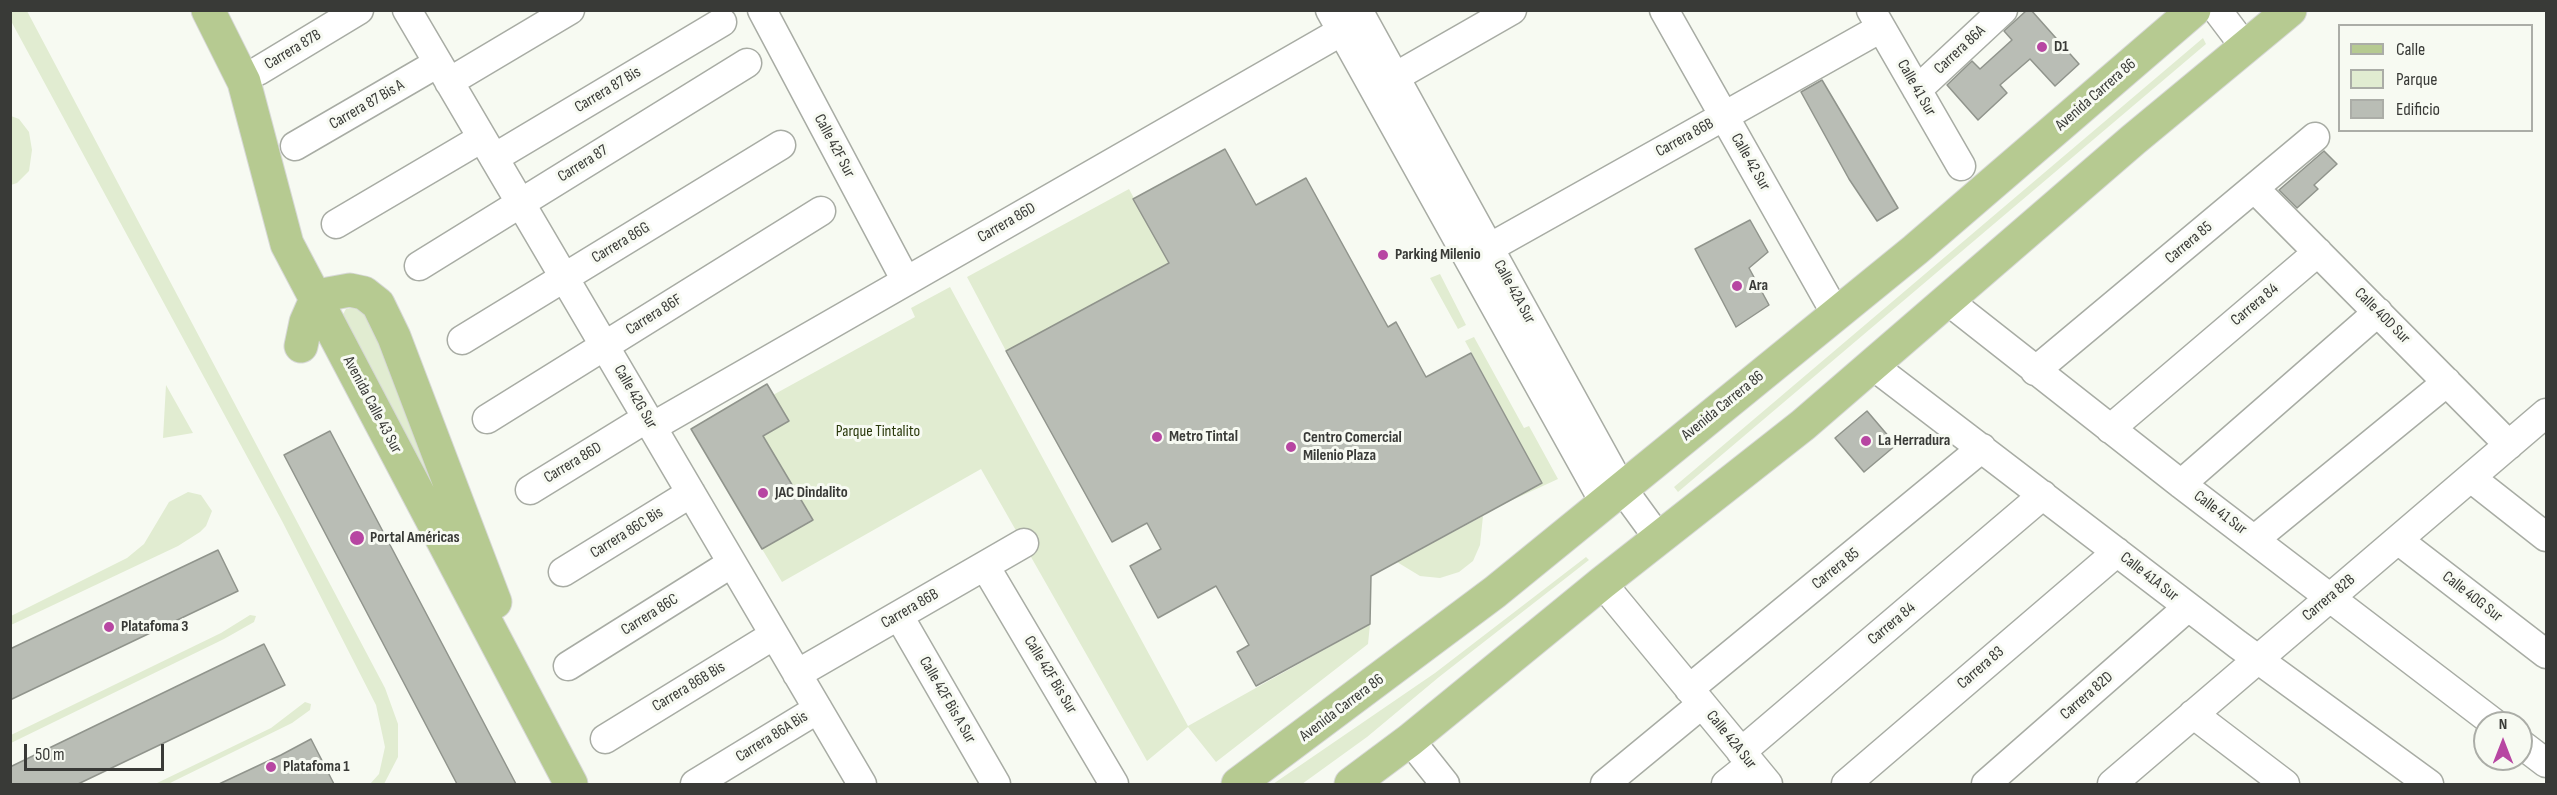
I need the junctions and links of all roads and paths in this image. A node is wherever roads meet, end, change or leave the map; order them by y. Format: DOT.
graph roads {
  1 [pos="208,10"];
  2 [pos="359,10"];
  3 [pos="407,10"];
  4 [pos="570,10"];
  5 [pos="762,10"];
  6 [pos="1512,10"];
  7 [pos="1664,10"];
  8 [pos="2003,10"];
  9 [pos="2194,10"];
  10 [pos="2217,10"];
  11 [pos="2290,10"];
  12 [pos="1349,18"];
  13 [pos="1876,19"];
  14 [pos="722,22"];
  15 [pos="2246,47"];
  16 [pos="747,63"];
  17 [pos="258,71"];
  18 [pos="444,73"];
  19 [pos="1395,77"];
  20 [pos="1917,90"];
  21 [pos="1724,116"];
  22 [pos="2315,137"];
  23 [pos="295,146"];
  24 [pos="781,146"];
  25 [pos="488,148"];
  26 [pos="1961,166"];
  27 [pos="2254,188"];
  28 [pos="520,203"];
  29 [pos="820,212"];
  30 [pos="336,224"];
  31 [pos="1489,248"];
  32 [pos="2318,252"];
  33 [pos="419,266"];
  34 [pos="564,278"];
  35 [pos="906,281"];
  36 [pos="1947,300"];
  37 [pos="317,301"];
  38 [pos="2378,312"];
  39 [pos="1836,314"];
  40 [pos="462,340"];
  41 [pos="301,346"];
  42 [pos="604,346"];
  43 [pos="1872,365"];
  44 [pos="2035,371"];
  45 [pos="2447,382"];
  46 [pos="2545,417"];
  47 [pos="487,419"];
  48 [pos="649,423"];
  49 [pos="2110,429"];
  50 [pos="2509,445"];
  51 [pos="1982,448"];
  52 [pos="2471,478"];
  53 [pos="2181,484"];
  54 [pos="530,490"];
  55 [pos="691,493"];
  56 [pos="1612,495"];
  57 [pos="2043,495"];
  58 [pos="2547,537"];
  59 [pos="1659,539"];
  60 [pos="2255,539"];
  61 [pos="2398,540"];
  62 [pos="1024,543"];
  63 [pos="2117,552"];
  64 [pos="732,563"];
  65 [pos="985,566"];
  66 [pos="563,572"];
  67 [pos="1602,583"];
  68 [pos="2330,597"];
  69 [pos="2188,607"];
  70 [pos="898,616"];
  71 [pos="774,635"];
  72 [pos="2547,654"];
  73 [pos="2258,659"];
  74 [pos="568,666"];
  75 [pos="797,674"];
  76 [pos="1695,697"];
  77 [pos="818,709"];
  78 [pos="2478,711"];
  79 [pos="2193,714"];
  80 [pos="604,739"];
  81 [pos="1410,740"];
  82 [pos="550,747"];
  83 [pos="2533,753"];
  84 [pos="2547,763"];
  85 [pos="1753,767"];
  86 [pos="2547,776"];
  87 [pos="2127,780"];
  88 [pos="571,784"];
  89 [pos="695,784"];
  90 [pos="862,784"];
  91 [pos="996,784"];
  92 [pos="1114,784"];
  93 [pos="1238,784"];
  94 [pos="1350,784"];
  95 [pos="1445,784"];
  96 [pos="1605,784"];
  97 [pos="1726,784"];
  98 [pos="1846,784"];
  99 [pos="1986,784"];
  100 [pos="2285,784"];
  101 [pos="2428,784"];
  102 [pos="2538,784"];
  1 -- 37 [label="main road, Avenida Calle 43 Sur"];
  2 -- 17 [label="street, Carrera 87B"];
  3 -- 18 [label="street, Calle 42G Sur"];
  4 -- 18 [label="street, Carrera 87 Bis A"];
  5 -- 35 [label="street, Calle 42F Sur"];
  6 -- 19 [label="street"];
  7 -- 21 [label="street, Calle 42 Sur"];
  8 -- 20 [label="street, Carrera 86A"];
  9 -- 39 [label="main road, Avenida Carrera 86"];
  10 -- 15 [label="street"];
  11 -- 15 [label="main road"];
  12 -- 19 [label="street, Calle 42A Sur"];
  12 -- 35 [label="street, Carrera 86D"];
  12 -- 56 [label="street, Calle 42A Sur"];
  13 -- 20 [label="street, Calle 41 Sur"];
  13 -- 21 [label="street, Carrera 86B"];
  14 -- 25 [label="street, Carrera 87 Bis"];
  15 -- 36 [label="main road"];
  16 -- 28 [label="street, Carrera 87"];
  18 -- 23 [label="street, Carrera 87 Bis A"];
  18 -- 25 [label="street, Calle 42G Sur"];
  19 -- 31 [label="street, Calle 42A Sur"];
  20 -- 26 [label="street, Calle 41 Sur"];
  21 -- 31 [label="street, Carrera 86B"];
  21 -- 39 [label="street, Calle 42 Sur"];
  22 -- 27 [label="street, Carrera 85"];
  24 -- 34 [label="street, Carrera 86G"];
  25 -- 28 [label="street, Calle 42G Sur"];
  25 -- 30 [label="street, Carrera 87 Bis"];
  27 -- 32 [label="street, Calle 40D Sur"];
  27 -- 44 [label="street, Carrera 85"];
  28 -- 33 [label="street, Carrera 87"];
  28 -- 34 [label="street, Calle 42G Sur"];
  29 -- 42 [label="street, Carrera 86F"];
  31 -- 56 [label="street, Calle 42A Sur"];
  32 -- 38 [label="street, Calle 40D Sur"];
  32 -- 49 [label="street, Carrera 84"];
  34 -- 40 [label="street, Carrera 86G"];
  34 -- 42 [label="street, Calle 42G Sur"];
  35 -- 48 [label="street, Carrera 86D"];
  36 -- 43 [label="main road"];
  36 -- 44 [label="street, Calle 41 Sur"];
  37 -- 41 [label="main road"];
  37 -- 82 [label="main road, Avenida Calle 43 Sur"];
  37 -- 82 [label="main road"];
  38 -- 45 [label="street, Calle 40D Sur"];
  38 -- 53 [label="street"];
  39 -- 56 [label="main road, Avenida Carrera 86"];
  42 -- 47 [label="street, Carrera 86F"];
  42 -- 48 [label="street, Calle 42G Sur"];
  43 -- 51 [label="street, Calle 41A Sur"];
  43 -- 59 [label="main road"];
  44 -- 49 [label="street, Calle 41 Sur"];
  45 -- 50 [label="street, Calle 40D Sur"];
  45 -- 60 [label="street"];
  46 -- 50 [label="street, Carrera 82B"];
  48 -- 54 [label="street, Carrera 86D"];
  48 -- 55 [label="street, Calle 42G Sur"];
  49 -- 53 [label="street, Calle 41 Sur"];
  50 -- 52 [label="street, Carrera 82B"];
  51 -- 57 [label="street, Calle 41A Sur"];
  51 -- 76 [label="street, Carrera 85"];
  52 -- 58 [label="street"];
  52 -- 61 [label="street, Carrera 82B"];
  53 -- 60 [label="street, Calle 41 Sur"];
  55 -- 64 [label="street, Calle 42G Sur"];
  55 -- 66 [label="street, Carrera 86C Bis"];
  56 -- 59 [label="street, Calle 42A Sur"];
  56 -- 93 [label="main road, Avenida Carrera 86"];
  57 -- 63 [label="street, Calle 41A Sur"];
  57 -- 85 [label="street, Carrera 84"];
  59 -- 67 [label="main road"];
  60 -- 68 [label="street, Calle 41 Sur"];
  61 -- 68 [label="street, Carrera 82B"];
  61 -- 72 [label="street, Calle 40G Sur"];
  62 -- 65 [label="street, Carrera 86B"];
  63 -- 69 [label="street, Calle 41A Sur"];
  63 -- 98 [label="street, Carrera 83"];
  64 -- 71 [label="street, Calle 42G Sur"];
  64 -- 74 [label="street, Carrera 86C"];
  65 -- 70 [label="street, Carrera 86B"];
  65 -- 92 [label="street, Calle 42F Bis Sur"];
  67 -- 76 [label="street, Calle 42A Sur"];
  67 -- 81 [label="main road"];
  68 -- 73 [label="street, Carrera 82B"];
  68 -- 78 [label="street, Calle 41 Sur"];
  69 -- 73 [label="street, Calle 41A Sur"];
  69 -- 99 [label="street, Carrera 82D"];
  70 -- 75 [label="street, Carrera 86B"];
  70 -- 91 [label="street, Calle 42F Bis A Sur"];
  71 -- 75 [label="street, Calle 42G Sur"];
  71 -- 80 [label="street, Carrera 86B Bis"];
  73 -- 79 [label="street, Carrera 82B"];
  73 -- 101 [label="street, Calle 41A Sur"];
  75 -- 77 [label="street, Calle 42G Sur"];
  76 -- 85 [label="street, Calle 42A Sur"];
  76 -- 96 [label="street, Carrera 85"];
  77 -- 89 [label="street, Carrera 86A Bis"];
  77 -- 90 [label="street, Calle 42G Sur"];
  79 -- 87 [label="street, Carrera 82B"];
  79 -- 100 [label="street"];
  81 -- 94 [label="main road"];
  81 -- 95 [label="street"];
  82 -- 88 [label="main road, Avenida Calle 43 Sur"];
  83 -- 84 [label="street"];
  85 -- 97 [label="street, Carrera 84"];
  86 -- 102 [label="street"];
}
